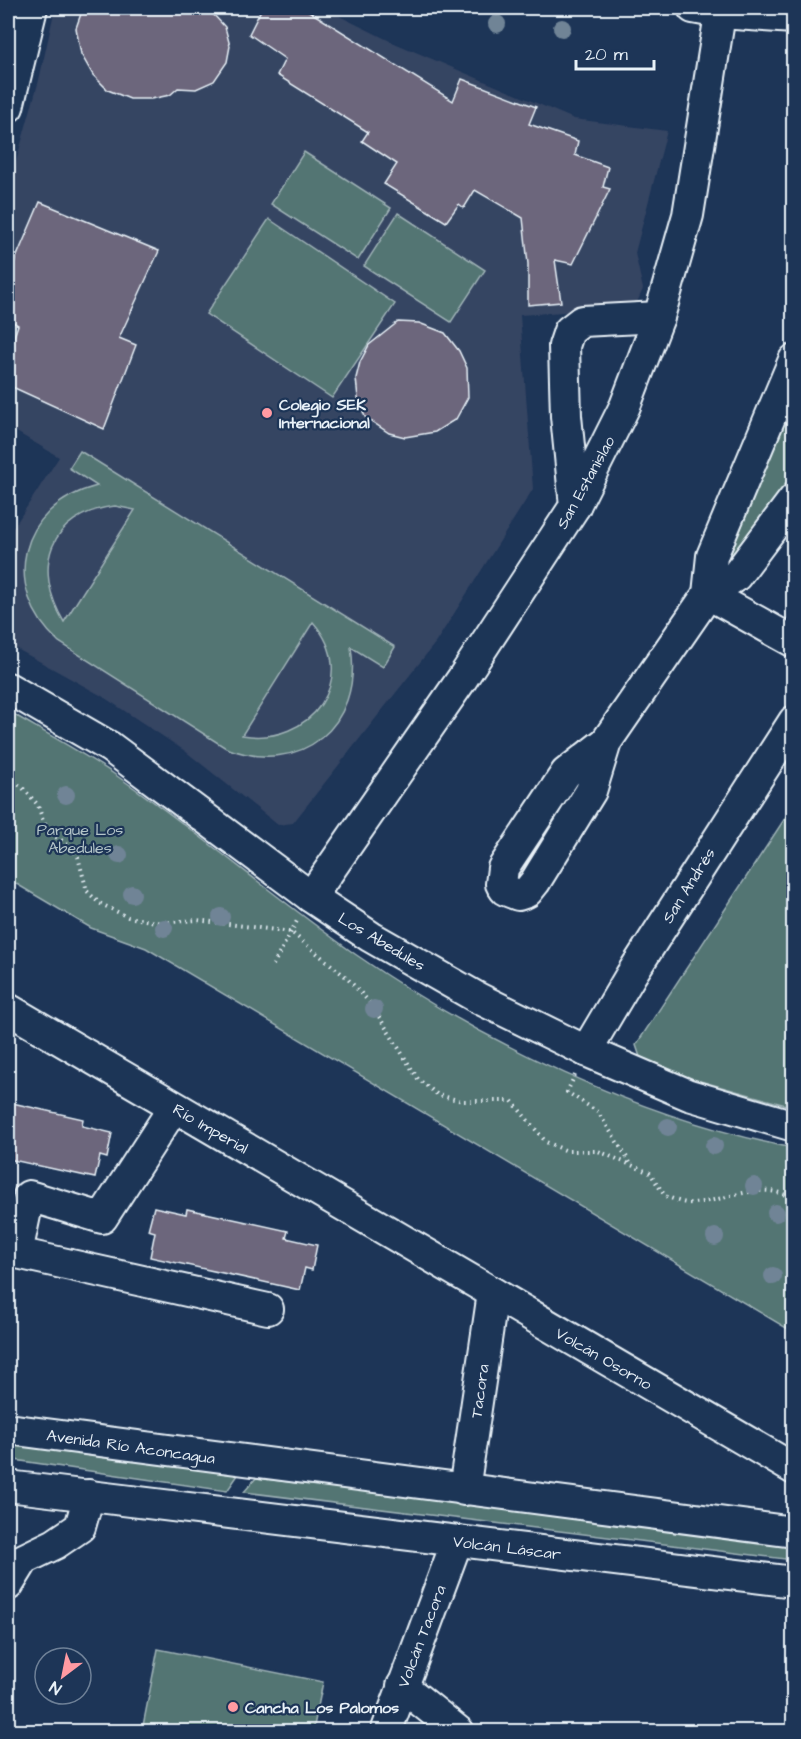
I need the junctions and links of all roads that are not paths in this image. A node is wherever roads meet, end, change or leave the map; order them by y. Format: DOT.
graph roads {
  1 [pos="712,9"];
  2 [pos="22,17"];
  3 [pos="794,18"];
  4 [pos="8,107"];
  5 [pos="659,317"];
  6 [pos="794,360"];
  7 [pos="794,499"];
  8 [pos="575,506"];
  9 [pos="708,594"];
  10 [pos="794,642"];
  11 [pos="8,688"];
  12 [pos="794,721"];
  13 [pos="606,742"];
  14 [pos="311,897"];
  15 [pos="8,1009"];
  16 [pos="586,1052"];
  17 [pos="174,1107"];
  18 [pos="794,1126"];
  19 [pos="415,1247"];
  20 [pos="493,1293"];
  21 [pos="268,1309"];
  22 [pos="8,1429"];
  23 [pos="794,1469"];
  24 [pos="8,1486"];
  25 [pos="464,1490"];
  26 [pos="89,1495"];
  27 [pos="794,1532"];
  28 [pos="457,1541"];
  29 [pos="794,1582"];
  30 [pos="8,1585"];
  31 [pos="402,1686"];
  32 [pos="386,1731"];
  33 [pos="459,1731"];
  1 -- 3 [label="street"];
  1 -- 5 [label="street, San Estanislao"];
  2 -- 4 [label="street"];
  5 -- 8 [label="street, San Estanislao"];
  5 -- 8 [label="street"];
  6 -- 9 [label="street"];
  7 -- 9 [label="street"];
  8 -- 14 [label="street, San Estanislao"];
  9 -- 10 [label="street"];
  9 -- 13 [label="street"];
  11 -- 14 [label="street, Los Abedules"];
  12 -- 16 [label="street, San Andrés"];
  13 -- 13 [label="street"];
  14 -- 16 [label="street, Los Abedules"];
  15 -- 17 [label="street, Río Imperial"];
  16 -- 18 [label="street, Los Abedules"];
  17 -- 19 [label="street, Río Imperial"];
  17 -- 21 [label="street"];
  19 -- 20 [label="street, Volcán Osorno"];
  20 -- 23 [label="street, Volcán Osorno"];
  20 -- 25 [label="street, Tacora"];
  22 -- 25 [label="street, Avenida Río Aconcagua"];
  24 -- 26 [label="street"];
  25 -- 27 [label="street"];
  26 -- 28 [label="street, Volcán Láscar"];
  26 -- 30 [label="street"];
  28 -- 29 [label="street, Volcán Láscar"];
  28 -- 31 [label="street, Volcán Tacora"];
  31 -- 32 [label="street, Volcán Tacora"];
  31 -- 33 [label="street"];
}
